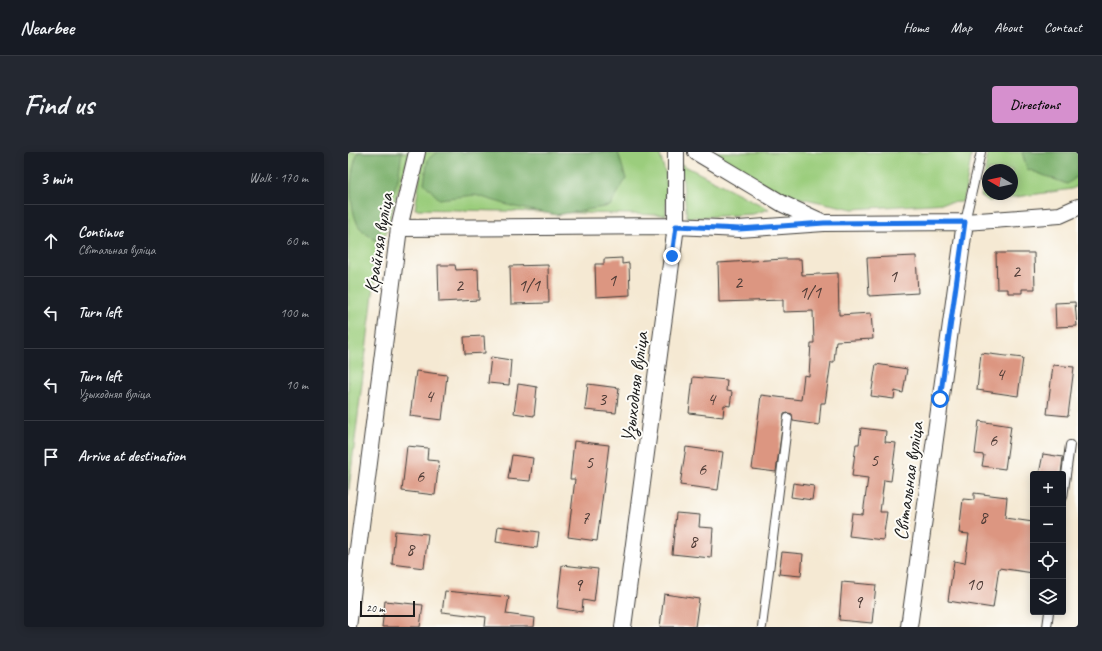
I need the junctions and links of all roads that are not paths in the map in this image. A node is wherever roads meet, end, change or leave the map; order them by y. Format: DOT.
graph roads {
  1 [pos="417,152"];
  2 [pos="676,152"];
  3 [pos="696,152"];
  4 [pos="981,152"];
  5 [pos="1078,207"];
  6 [pos="965,222"];
  7 [pos="824,223"];
  8 [pos="676,226"];
  9 [pos="399,228"];
  10 [pos="788,418"];
  11 [pos="1070,445"];
  12 [pos="1066,475"];
  13 [pos="1049,615"];
  14 [pos="348,627"];
  15 [pos="624,627"];
  16 [pos="762,627"];
  17 [pos="909,627"];
  18 [pos="1047,627"];
  1 -- 9 [label="street, Крайняя вуліца"];
  2 -- 8 [label="street, Узыходняя вуліца"];
  3 -- 7 [label="street"];
  4 -- 6 [label="lane"];
  5 -- 6 [label="street"];
  6 -- 7 [label="street"];
  6 -- 17 [label="street, Світальная вуліца"];
  7 -- 8 [label="street"];
  8 -- 9 [label="street"];
  8 -- 15 [label="street, Узыходняя вуліца"];
  9 -- 14 [label="street, Крайняя вуліца"];
  10 -- 16 [label="lane"];
  11 -- 12 [label="lane"];
  13 -- 18 [label="lane"];
}
